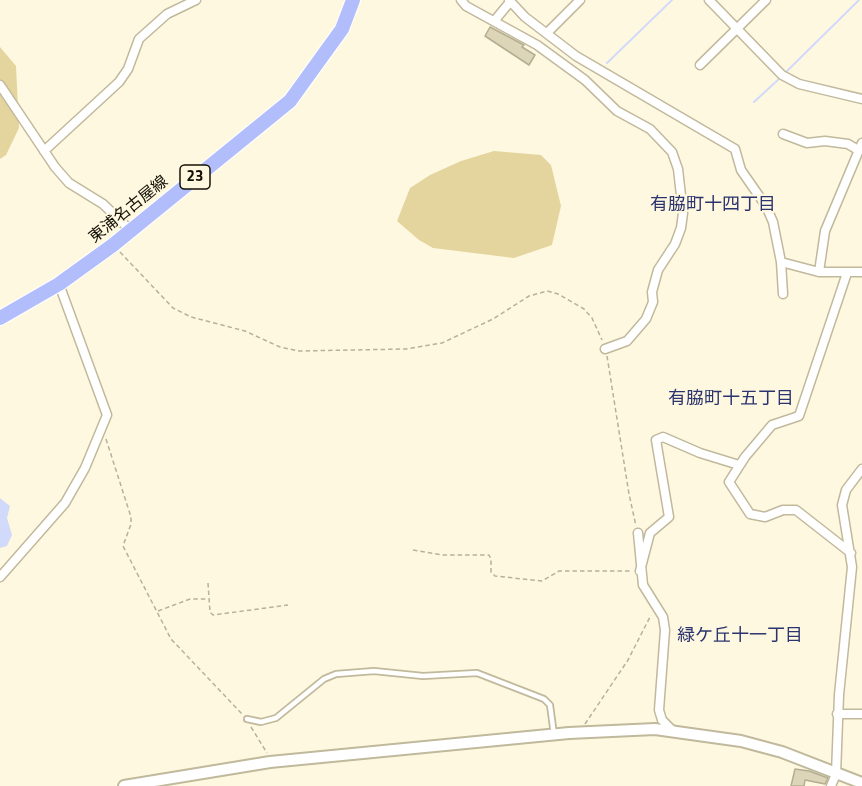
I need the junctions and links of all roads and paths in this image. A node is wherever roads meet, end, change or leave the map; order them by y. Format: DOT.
graph roads {
  1 [pos="196,0"];
  2 [pos="353,0"];
  3 [pos="461,0"];
  4 [pos="580,0"];
  5 [pos="709,0"];
  6 [pos="766,0"];
  7 [pos="509,1"];
  8 [pos="495,20"];
  9 [pos="737,28"];
  10 [pos="547,33"];
  11 [pos="700,65"];
  12 [pos="0,85"];
  13 [pos="862,99"];
  14 [pos="783,134"];
  15 [pos="860,147"];
  16 [pos="44,151"];
  17 [pos="130,230"];
  18 [pos="113,245"];
  19 [pos="781,262"];
  20 [pos="819,272"];
  21 [pos="862,272"];
  22 [pos="847,273"];
  23 [pos="59,284"];
  24 [pos="783,294"];
  25 [pos="0,318"];
  26 [pos="605,349"];
  27 [pos="102,432"];
  28 [pos="739,465"];
  29 [pos="862,469"];
  30 [pos="638,533"];
  31 [pos="413,550"];
  32 [pos="851,553"];
  33 [pos="640,571"];
  34 [pos="0,577"];
  35 [pos="208,583"];
  36 [pos="208,599"];
  37 [pos="288,605"];
  38 [pos="655,607"];
  39 [pos="157,612"];
  40 [pos="837,714"];
  41 [pos="862,714"];
  42 [pos="247,719"];
  43 [pos="672,730"];
  44 [pos="578,733"];
  45 [pos="554,735"];
  46 [pos="270,762"];
  47 [pos="836,774"];
  48 [pos="862,783"];
  49 [pos="124,786"];
  50 [pos="831,786"];
  1 -- 16 [label="street"];
  2 -- 17 [label="main road, 東浦名古屋線 / 23"];
  3 -- 8 [label="street"];
  4 -- 10 [label="street"];
  5 -- 9 [label="street"];
  6 -- 9 [label="street"];
  7 -- 8 [label="street"];
  7 -- 10 [label="street"];
  8 -- 26 [label="street"];
  9 -- 11 [label="street"];
  9 -- 13 [label="street"];
  10 -- 19 [label="street"];
  12 -- 16 [label="street"];
  14 -- 15 [label="street"];
  15 -- 20 [label="street"];
  16 -- 17 [label="street"];
  17 -- 18 [label="main road, 東浦名古屋線 / 23"];
  18 -- 23 [label="main road, 東浦名古屋線 / 23"];
  18 -- 26 [label="path"];
  19 -- 20 [label="street"];
  19 -- 24 [label="street"];
  20 -- 22 [label="street"];
  21 -- 22 [label="street"];
  22 -- 28 [label="street"];
  23 -- 25 [label="main road, 東浦名古屋線 / 23"];
  23 -- 27 [label="street"];
  26 -- 30 [label="path"];
  27 -- 34 [label="street"];
  27 -- 39 [label="path"];
  28 -- 32 [label="street"];
  28 -- 33 [label="street"];
  29 -- 32 [label="street"];
  30 -- 33 [label="street"];
  31 -- 33 [label="path"];
  32 -- 40 [label="street"];
  33 -- 38 [label="street"];
  35 -- 36 [label="path"];
  36 -- 37 [label="path"];
  36 -- 39 [label="path"];
  38 -- 43 [label="street"];
  38 -- 44 [label="path"];
  39 -- 42 [label="path"];
  40 -- 41 [label="street"];
  40 -- 47 [label="street"];
  42 -- 45 [label="lane"];
  42 -- 46 [label="path"];
  43 -- 44 [label="street"];
  43 -- 47 [label="street"];
  44 -- 45 [label="street"];
  45 -- 46 [label="street"];
  46 -- 49 [label="street"];
  47 -- 48 [label="street"];
  47 -- 50 [label="street"];
}
